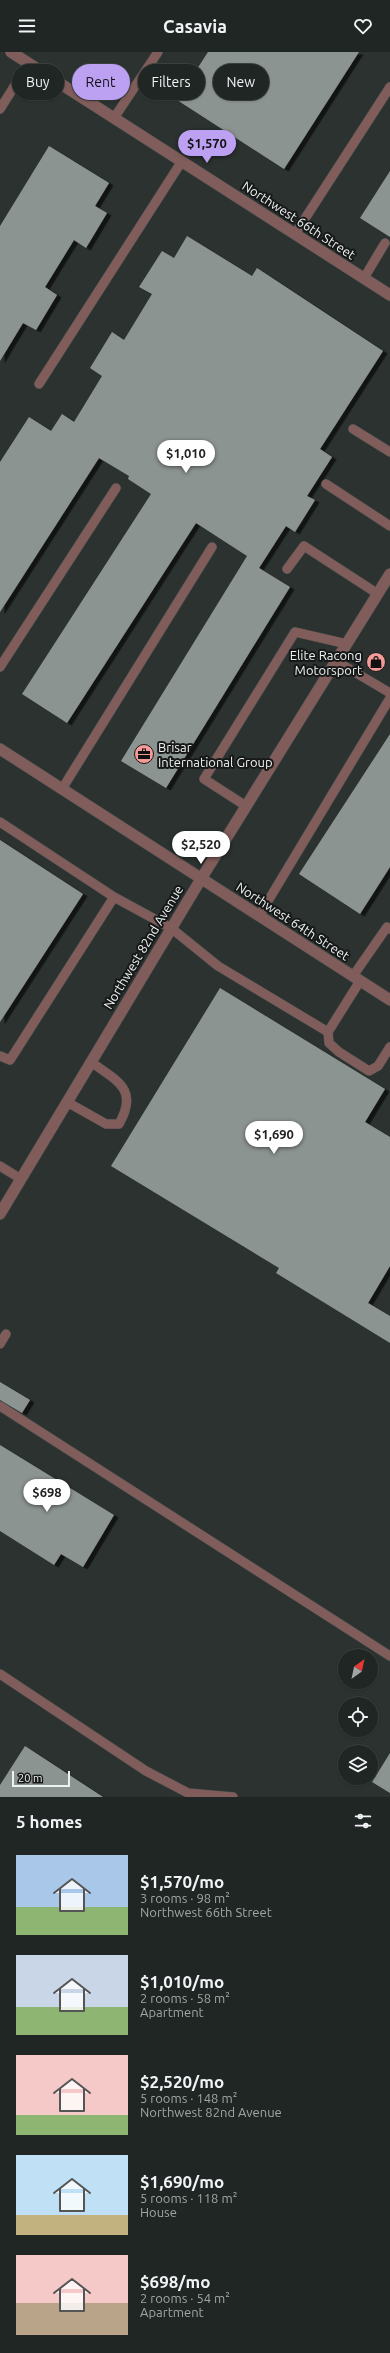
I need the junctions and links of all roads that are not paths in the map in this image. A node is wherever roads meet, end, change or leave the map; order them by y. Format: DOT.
graph roads {
  1 [pos="11,52"];
  2 [pos="158,52"];
  3 [pos="28,63"];
  4 [pos="390,86"];
  5 [pos="0,109"];
  6 [pos="114,118"];
  7 [pos="182,161"];
  8 [pos="295,234"];
  9 [pos="385,243"];
  10 [pos="364,278"];
  11 [pos="390,294"];
  12 [pos="39,384"];
  13 [pos="352,429"];
  14 [pos="389,449"];
  15 [pos="326,484"];
  16 [pos="116,488"];
  17 [pos="390,526"];
  18 [pos="212,547"];
  19 [pos="287,569"];
  20 [pos="389,579"];
  21 [pos="378,594"];
  22 [pos="347,644"];
  23 [pos="336,661"];
  24 [pos="0,668"];
  25 [pos="390,693"];
  26 [pos="390,698"];
  27 [pos="0,749"];
  28 [pos="62,788"];
  29 [pos="246,806"];
  30 [pos="0,822"];
  31 [pos="201,879"];
  32 [pos="114,897"];
  33 [pos="259,916"];
  34 [pos="171,928"];
  35 [pos="390,929"];
  36 [pos="357,979"];
  37 [pos="390,1000"];
  38 [pos="328,1032"];
  39 [pos="390,1047"];
  40 [pos="0,1056"];
  41 [pos="91,1062"];
  42 [pos="67,1102"];
  43 [pos="0,1166"];
  44 [pos="21,1179"];
  45 [pos="0,1214"];
  46 [pos="6,1334"];
  47 [pos="0,1344"];
  48 [pos="0,1406"];
  49 [pos="390,1656"];
  50 [pos="0,1674"];
  51 [pos="233,1797"];
  1 -- 3 [label="street, Northwest 66th Street"];
  2 -- 6 [label="lane"];
  3 -- 5 [label="lane"];
  3 -- 6 [label="street, Northwest 66th Street"];
  4 -- 8 [label="lane"];
  6 -- 7 [label="street, Northwest 66th Street"];
  7 -- 8 [label="street, Northwest 66th Street"];
  7 -- 12 [label="lane"];
  8 -- 10 [label="street, Northwest 66th Street"];
  9 -- 10 [label="lane"];
  10 -- 11 [label="street, Northwest 66th Street"];
  13 -- 14 [label="lane"];
  15 -- 17 [label="lane"];
  16 -- 24 [label="lane"];
  18 -- 28 [label="lane"];
  19 -- 21 [label="lane"];
  20 -- 21 [label="street, Northwest 82nd Avenue"];
  21 -- 22 [label="street, Northwest 82nd Avenue"];
  22 -- 23 [label="street, Northwest 82nd Avenue"];
  22 -- 29 [label="lane"];
  23 -- 25 [label="lane"];
  23 -- 29 [label="street, Northwest 82nd Avenue"];
  26 -- 33 [label="lane"];
  27 -- 28 [label="street, Northwest 64th Street"];
  28 -- 31 [label="street, Northwest 64th Street"];
  29 -- 31 [label="street, Northwest 82nd Avenue"];
  30 -- 32 [label="lane"];
  31 -- 33 [label="street, Northwest 64th Street"];
  31 -- 34 [label="street, Northwest 82nd Avenue"];
  32 -- 34 [label="lane"];
  32 -- 40 [label="lane"];
  33 -- 36 [label="street, Northwest 64th Street"];
  34 -- 38 [label="lane"];
  34 -- 41 [label="street, Northwest 82nd Avenue"];
  35 -- 36 [label="lane"];
  36 -- 37 [label="street, Northwest 64th Street"];
  36 -- 38 [label="lane"];
  38 -- 39 [label="lane"];
  41 -- 42 [label="street, Northwest 82nd Avenue"];
  41 -- 42 [label="lane"];
  42 -- 44 [label="street, Northwest 82nd Avenue"];
  43 -- 44 [label="lane"];
  44 -- 45 [label="street, Northwest 82nd Avenue"];
  46 -- 47 [label="lane"];
  48 -- 49 [label="lane"];
  50 -- 51 [label="lane"];
}
